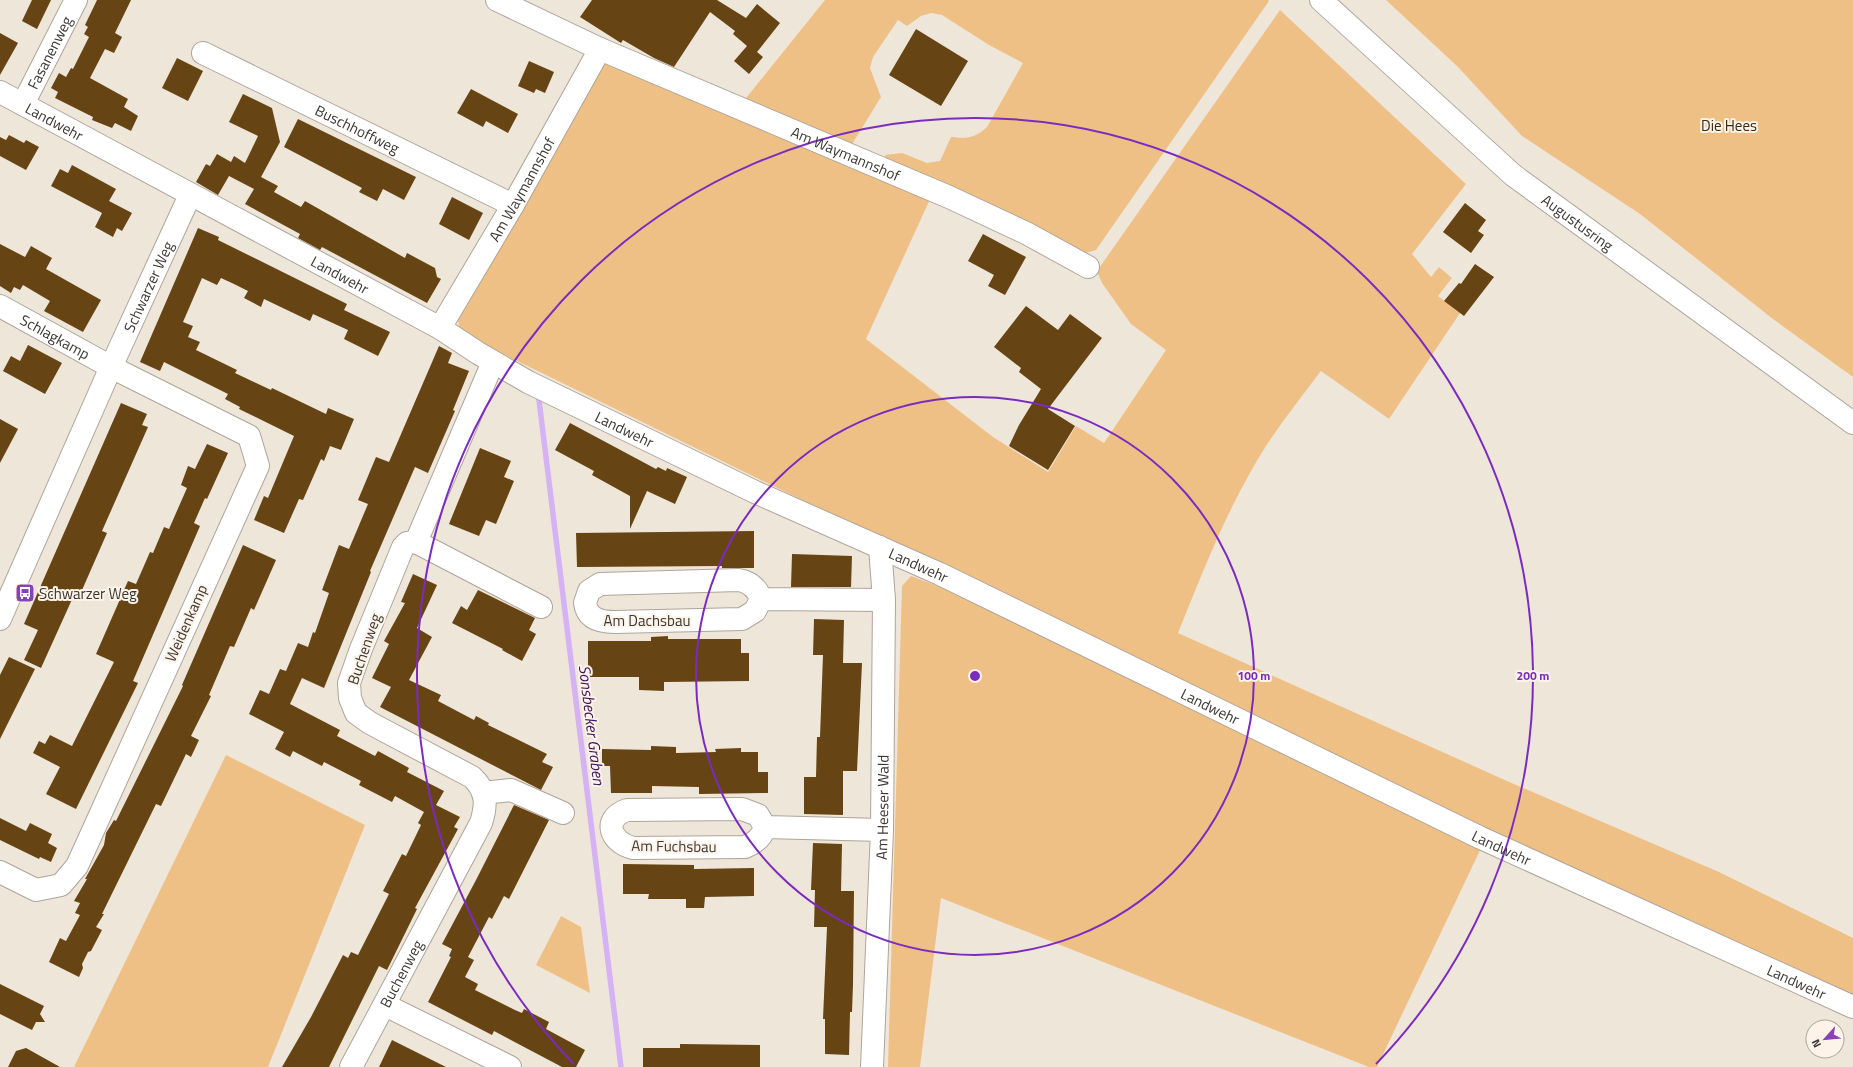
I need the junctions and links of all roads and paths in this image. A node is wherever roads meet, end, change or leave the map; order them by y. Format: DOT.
graph roads {
  1 [pos="76,0"];
  2 [pos="497,0"];
  3 [pos="1321,0"];
  4 [pos="600,49"];
  5 [pos="202,53"];
  6 [pos="0,92"];
  7 [pos="23,104"];
  8 [pos="190,195"];
  9 [pos="513,205"];
  10 [pos="1088,266"];
  11 [pos="0,306"];
  12 [pos="440,328"];
  13 [pos="493,362"];
  14 [pos="111,366"];
  15 [pos="1853,423"];
  16 [pos="416,542"];
  17 [pos="880,547"];
  18 [pos="761,599"];
  19 [pos="884,600"];
  20 [pos="541,607"];
  21 [pos="0,618"];
  22 [pos="483,793"];
  23 [pos="563,813"];
  24 [pos="765,827"];
  25 [pos="882,830"];
  26 [pos="0,872"];
  27 [pos="385,1005"];
  28 [pos="1853,1007"];
  29 [pos="352,1067"];
  30 [pos="510,1067"];
  31 [pos="872,1067"];
  1 -- 7 [label="street, Fasanenweg"];
  2 -- 4 [label="street, Am Waymannshof"];
  3 -- 15 [label="street, Augustusring"];
  4 -- 9 [label="street, Am Waymannshof"];
  4 -- 10 [label="street, Am Waymannshof"];
  5 -- 9 [label="street, Buschhoffweg"];
  6 -- 7 [label="street, Landwehr"];
  7 -- 8 [label="street, Landwehr"];
  8 -- 12 [label="street, Landwehr"];
  8 -- 14 [label="street, Schwarzer Weg"];
  9 -- 12 [label="street, Am Waymannshof"];
  11 -- 14 [label="street, Schlagkamp"];
  12 -- 13 [label="street, Landwehr"];
  13 -- 16 [label="street"];
  13 -- 17 [label="street, Landwehr"];
  14 -- 21 [label="street, Schwarzer Weg"];
  14 -- 26 [label="street, Weidenkamp"];
  16 -- 20 [label="street"];
  16 -- 22 [label="street, Buchenweg"];
  17 -- 19 [label="street, Am Heeser Wald"];
  17 -- 28 [label="street, Landwehr"];
  18 -- 18 [label="street, Am Dachsbau"];
  18 -- 19 [label="street"];
  19 -- 25 [label="street, Am Heeser Wald"];
  22 -- 23 [label="street"];
  22 -- 27 [label="street, Buchenweg"];
  24 -- 24 [label="street, Am Fuchsbau"];
  24 -- 25 [label="street"];
  25 -- 31 [label="street, Am Heeser Wald"];
  27 -- 29 [label="street, Buchenweg"];
  27 -- 30 [label="street"];
}
